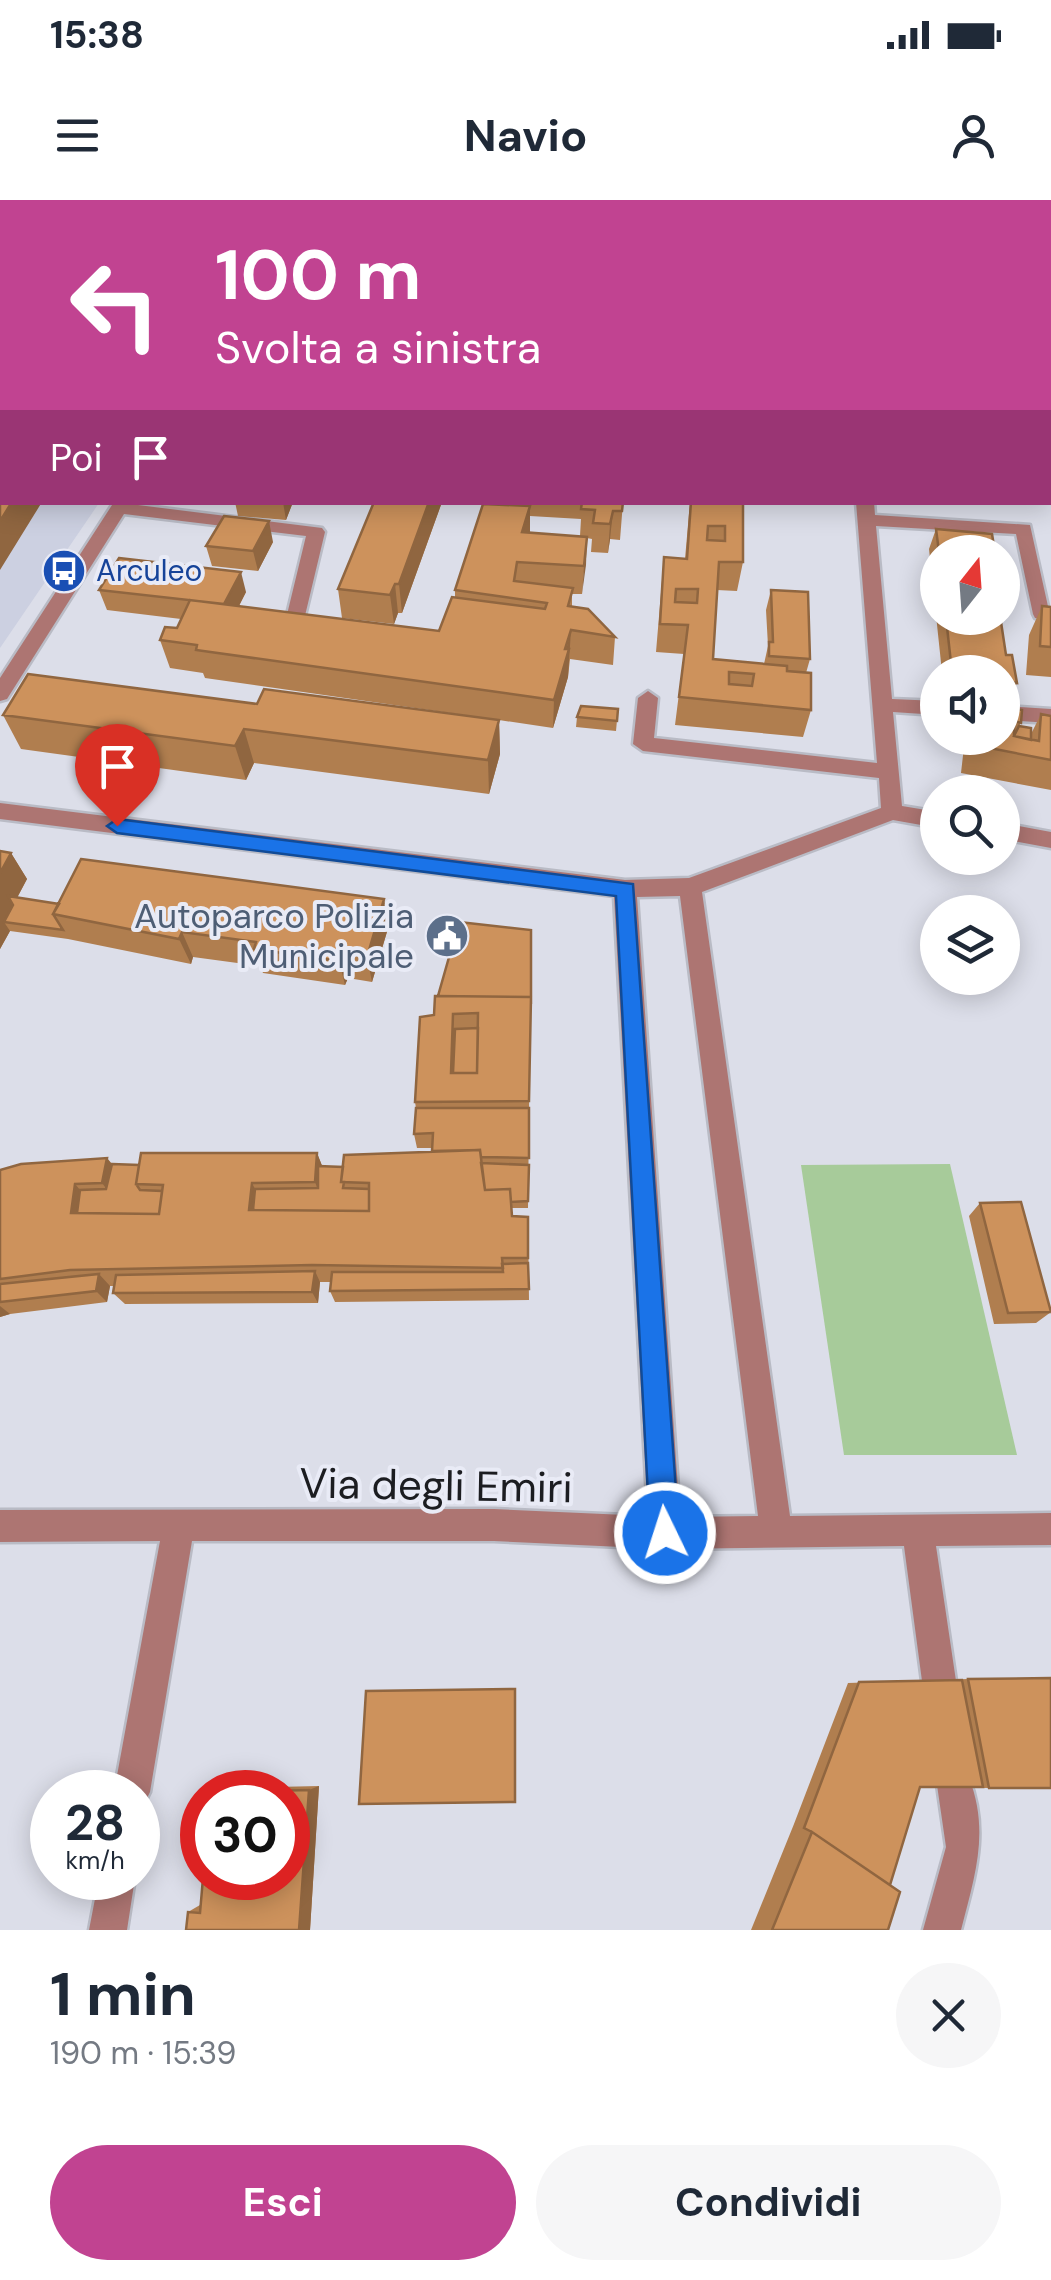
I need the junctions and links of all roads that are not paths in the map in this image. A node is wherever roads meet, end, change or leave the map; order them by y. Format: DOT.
graph roads {
  1 [pos="121,505"];
  2 [pos="866,511"];
  3 [pos="1051,614"];
  4 [pos="338,639"];
  5 [pos="0,694"];
  6 [pos="648,698"];
  7 [pos="883,705"];
  8 [pos="920,707"];
  9 [pos="1020,714"];
  10 [pos="1051,716"];
  11 [pos="889,772"];
  12 [pos="0,811"];
  13 [pos="892,812"];
  14 [pos="920,817"];
  15 [pos="1020,834"];
  16 [pos="1051,840"];
  17 [pos="690,887"];
  18 [pos="626,890"];
  19 [pos="179,1524"];
  20 [pos="0,1526"];
  21 [pos="1051,1529"];
  22 [pos="918,1530"];
  23 [pos="776,1532"];
  24 [pos="665,1533"];
  25 [pos="940,1681"];
  26 [pos="136,1770"];
  27 [pos="955,1785"];
  28 [pos="113,1900"];
  29 [pos="108,1930"];
  30 [pos="942,1930"];
  1 -- 4 [label="street"];
  1 -- 5 [label="street"];
  2 -- 3 [label="street"];
  2 -- 7 [label="street"];
  6 -- 11 [label="street"];
  7 -- 8 [label="street"];
  7 -- 11 [label="street"];
  9 -- 10 [label="street"];
  11 -- 13 [label="street"];
  12 -- 18 [label="street"];
  13 -- 14 [label="street"];
  13 -- 17 [label="street"];
  15 -- 16 [label="street"];
  17 -- 18 [label="street"];
  17 -- 23 [label="street"];
  18 -- 24 [label="street"];
  19 -- 20 [label="street, Via degli Emiri"];
  19 -- 24 [label="street, Via degli Emiri"];
  19 -- 26 [label="street"];
  21 -- 22 [label="street, Via degli Emiri"];
  22 -- 23 [label="street, Via degli Emiri"];
  22 -- 25 [label="street"];
  23 -- 24 [label="street, Via degli Emiri"];
  27 -- 30 [label="street"];
  28 -- 29 [label="street"];
}
